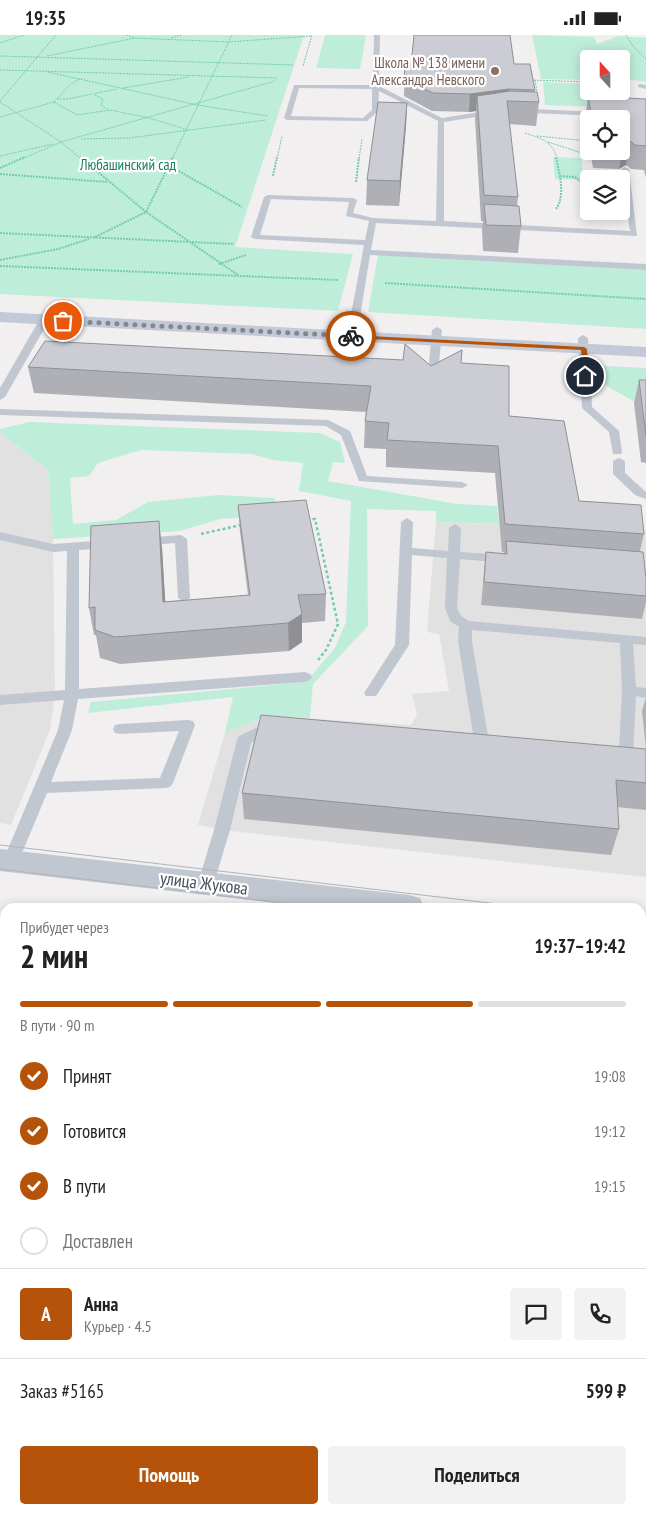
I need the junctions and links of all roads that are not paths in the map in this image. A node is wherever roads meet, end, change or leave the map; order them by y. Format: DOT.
graph roads {
  1 [pos="376,35"];
  2 [pos="376,87"];
  3 [pos="646,115"];
  4 [pos="441,120"];
  5 [pos="625,169"];
  6 [pos="374,221"];
  7 [pos="440,224"];
  8 [pos="367,247"];
  9 [pos="646,267"];
  10 [pos="0,307"];
  11 [pos="47,315"];
  12 [pos="0,317"];
  13 [pos="354,331"];
  14 [pos="437,335"];
  15 [pos="646,341"];
  16 [pos="584,343"];
  17 [pos="646,352"];
  18 [pos="433,375"];
  19 [pos="0,397"];
  20 [pos="0,412"];
  21 [pos="462,485"];
  22 [pos="646,496"];
  23 [pos="408,522"];
  24 [pos="455,528"];
  25 [pos="0,536"];
  26 [pos="73,547"];
  27 [pos="406,551"];
  28 [pos="453,555"];
  29 [pos="520,560"];
  30 [pos="184,598"];
  31 [pos="466,625"];
  32 [pos="626,639"];
  33 [pos="646,641"];
  34 [pos="306,677"];
  35 [pos="629,691"];
  36 [pos="371,693"];
  37 [pos="646,693"];
  38 [pos="72,695"];
  39 [pos="0,700"];
  40 [pos="120,729"];
  41 [pos="294,731"];
  42 [pos="501,747"];
  43 [pos="597,755"];
  44 [pos="41,788"];
  45 [pos="5,860"];
  46 [pos="206,883"];
  47 [pos="375,903"];
  1 -- 2 [label="lane"];
  2 -- 2 [label="lane"];
  2 -- 4 [label="lane"];
  3 -- 4 [label="lane"];
  4 -- 7 [label="lane"];
  5 -- 7 [label="lane"];
  6 -- 7 [label="lane"];
  6 -- 8 [label="lane"];
  6 -- 8 [label="lane"];
  8 -- 9 [label="lane"];
  8 -- 13 [label="lane"];
  10 -- 11 [label="main road"];
  11 -- 12 [label="main road"];
  11 -- 13 [label="main road"];
  11 -- 19 [label="lane"];
  13 -- 14 [label="main road"];
  14 -- 16 [label="main road"];
  14 -- 18 [label="lane"];
  15 -- 16 [label="main road"];
  16 -- 17 [label="main road"];
  16 -- 22 [label="lane"];
  20 -- 21 [label="lane"];
  23 -- 27 [label="lane"];
  24 -- 28 [label="lane"];
  25 -- 26 [label="lane"];
  26 -- 30 [label="lane"];
  26 -- 38 [label="lane"];
  27 -- 28 [label="lane"];
  27 -- 36 [label="lane"];
  28 -- 29 [label="lane"];
  28 -- 31 [label="lane"];
  31 -- 32 [label="lane"];
  31 -- 42 [label="lane"];
  32 -- 33 [label="lane"];
  32 -- 35 [label="lane"];
  34 -- 38 [label="lane"];
  35 -- 37 [label="lane"];
  35 -- 43 [label="lane"];
  38 -- 39 [label="lane"];
  38 -- 44 [label="lane"];
  40 -- 44 [label="lane"];
  41 -- 46 [label="lane"];
  44 -- 45 [label="lane"];
  45 -- 46 [label="street, улица Жукова"];
  46 -- 47 [label="street, улица Жукова"];
}
